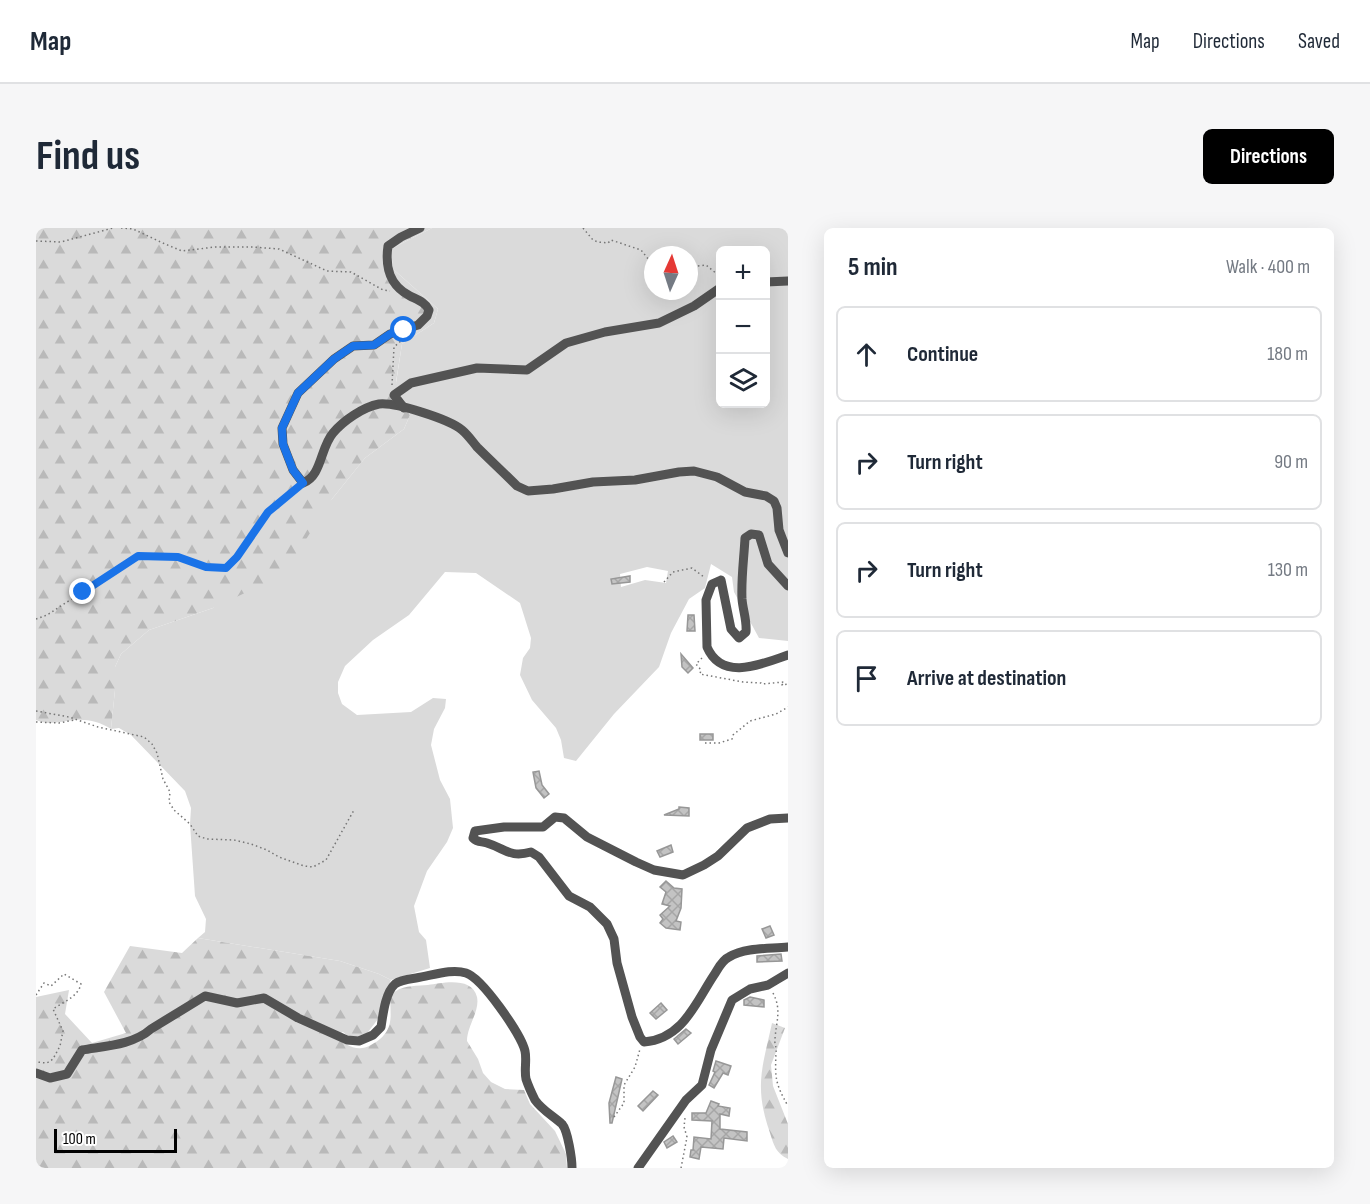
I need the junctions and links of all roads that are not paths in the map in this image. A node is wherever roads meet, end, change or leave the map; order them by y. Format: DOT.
graph roads {
  1 [pos="420,228"];
  2 [pos="788,281"];
  3 [pos="770,282"];
  4 [pos="716,291"];
  5 [pos="404,408"];
  6 [pos="788,553"];
  7 [pos="788,586"];
  8 [pos="788,655"];
  9 [pos="788,818"];
  10 [pos="788,947"];
  11 [pos="788,973"];
  12 [pos="36,1073"];
  13 [pos="572,1168"];
  14 [pos="638,1168"];
  1 -- 5 [label="street"];
  2 -- 3 [label="street"];
  4 -- 5 [label="street"];
  5 -- 6 [label="street"];
  7 -- 8 [label="street"];
  9 -- 10 [label="street"];
  11 -- 14 [label="street"];
  12 -- 13 [label="street"];
}
